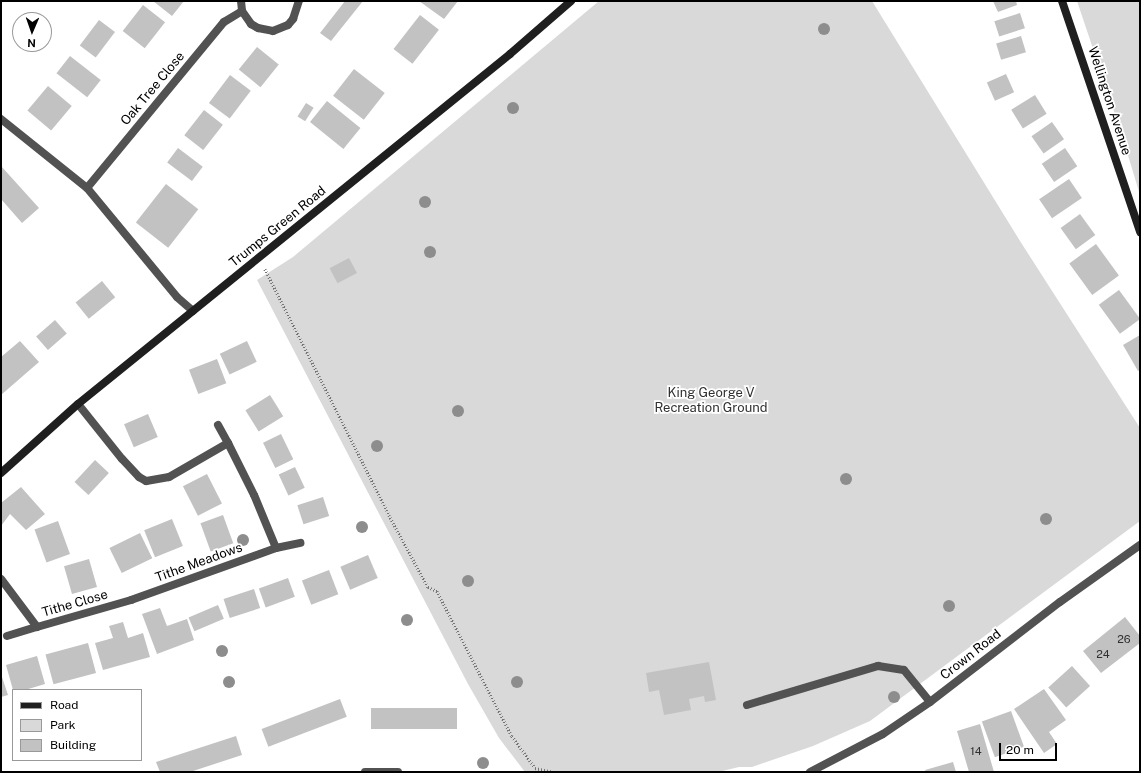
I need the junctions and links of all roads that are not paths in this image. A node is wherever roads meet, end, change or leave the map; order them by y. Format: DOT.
graph roads {
  1 [pos="241,1"];
  2 [pos="299,1"];
  3 [pos="571,1"];
  4 [pos="1062,1"];
  5 [pos="242,11"];
  6 [pos="1,119"];
  7 [pos="88,188"];
  8 [pos="1140,232"];
  9 [pos="193,311"];
  10 [pos="78,404"];
  11 [pos="218,426"];
  12 [pos="228,443"];
  13 [pos="1,473"];
  14 [pos="300,543"];
  15 [pos="1140,545"];
  16 [pos="276,548"];
  17 [pos="1,579"];
  18 [pos="131,600"];
  19 [pos="37,627"];
  20 [pos="7,636"];
  21 [pos="930,702"];
  22 [pos="747,705"];
  23 [pos="364,772"];
  24 [pos="398,772"];
  25 [pos="810,772"];
  1 -- 5 [label="street"];
  2 -- 5 [label="street"];
  3 -- 9 [label="street, Trumps Green Road"];
  4 -- 8 [label="street, Wellington Avenue"];
  5 -- 7 [label="street, Oak Tree Close"];
  6 -- 7 [label="street"];
  7 -- 9 [label="street"];
  9 -- 10 [label="street, Trumps Green Road"];
  10 -- 12 [label="street"];
  10 -- 13 [label="street, Trumps Green Road"];
  11 -- 12 [label="street"];
  12 -- 16 [label="street"];
  14 -- 16 [label="street, Tithe Meadows"];
  15 -- 21 [label="street, Crown Road"];
  16 -- 18 [label="street, Tithe Meadows"];
  17 -- 19 [label="street, Tithe Close"];
  18 -- 19 [label="street, Tithe Close"];
  19 -- 20 [label="street"];
  21 -- 22 [label="street"];
  21 -- 25 [label="street, Crown Road"];
  23 -- 24 [label="street"];
}
